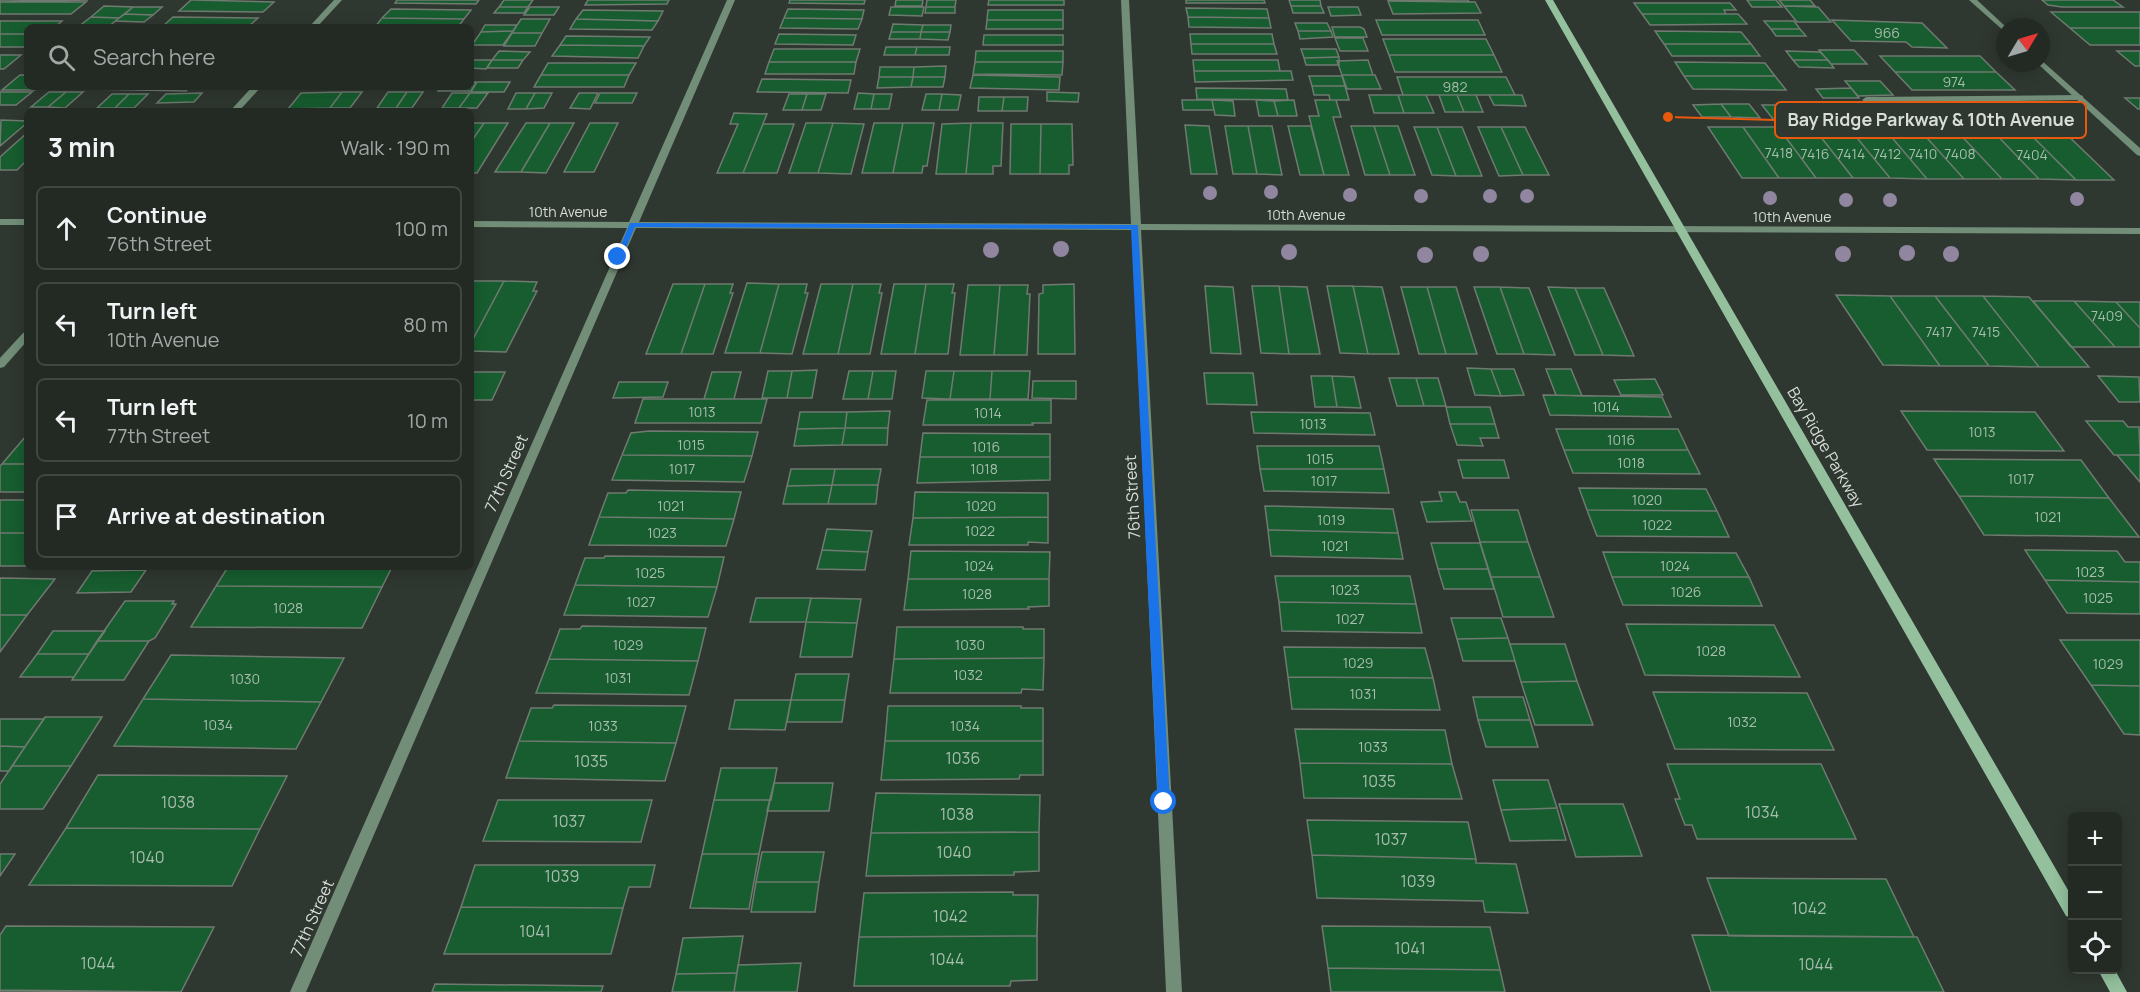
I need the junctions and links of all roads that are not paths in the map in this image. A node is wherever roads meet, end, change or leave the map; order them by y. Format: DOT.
graph roads {
  1 [pos="338,0"];
  2 [pos="731,0"];
  3 [pos="1125,0"];
  4 [pos="1548,0"];
  5 [pos="1973,0"];
  6 [pos="1996,22"];
  7 [pos="315,24"];
  8 [pos="2050,71"];
  9 [pos="254,90"];
  10 [pos="2080,99"];
  11 [pos="1866,100"];
  12 [pos="237,108"];
  13 [pos="2140,153"];
  14 [pos="0,222"];
  15 [pos="24,222"];
  16 [pos="474,224"];
  17 [pos="632,225"];
  18 [pos="1135,227"];
  19 [pos="1680,230"];
  20 [pos="2140,231"];
  21 [pos="24,338"];
  22 [pos="0,365"];
  23 [pos="2068,902"];
  24 [pos="2109,974"];
  25 [pos="298,992"];
  26 [pos="1174,992"];
  27 [pos="2119,992"];
  1 -- 7 [label="street"];
  2 -- 17 [label="street, 77th Street"];
  3 -- 18 [label="street, 76th Street"];
  4 -- 19 [label="main road, Bay Ridge Parkway"];
  5 -- 6 [label="street"];
  8 -- 10 [label="street"];
  9 -- 12 [label="street"];
  10 -- 11 [label="street"];
  10 -- 13 [label="street"];
  14 -- 15 [label="street"];
  16 -- 17 [label="street, 10th Avenue"];
  17 -- 18 [label="street, 10th Avenue"];
  17 -- 25 [label="street, 77th Street"];
  18 -- 19 [label="street, 10th Avenue"];
  18 -- 26 [label="street, 76th Street"];
  19 -- 20 [label="street, 10th Avenue"];
  19 -- 23 [label="main road, Bay Ridge Parkway"];
  21 -- 22 [label="street"];
  24 -- 27 [label="main road"];
}
